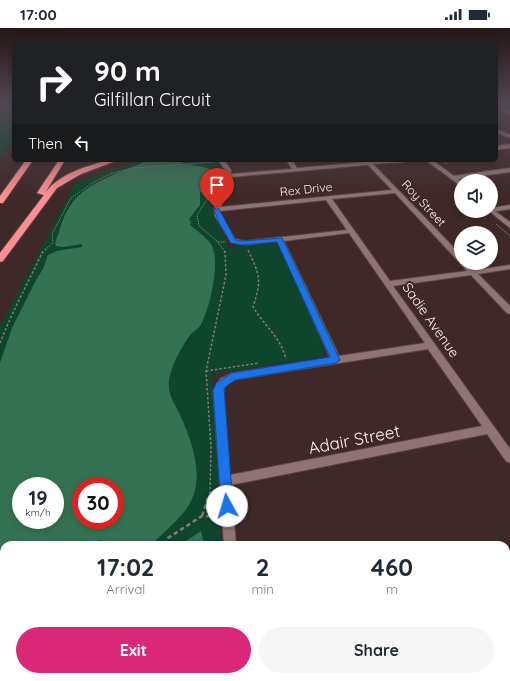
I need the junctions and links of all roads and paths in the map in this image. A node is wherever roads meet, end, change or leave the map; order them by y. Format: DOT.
graph roads {
  1 [pos="510,146"];
  2 [pos="498,148"];
  3 [pos="29,162"];
  4 [pos="61,162"];
  5 [pos="65,162"];
  6 [pos="108,162"];
  7 [pos="110,162"];
  8 [pos="193,162"];
  9 [pos="218,162"];
  10 [pos="219,162"];
  11 [pos="290,162"];
  12 [pos="360,162"];
  13 [pos="381,162"];
  14 [pos="438,162"];
  15 [pos="369,163"];
  16 [pos="218,166"];
  17 [pos="295,170"];
  18 [pos="510,170"];
  19 [pos="229,176"];
  20 [pos="453,178"];
  21 [pos="218,183"];
  22 [pos="397,191"];
  23 [pos="328,198"];
  24 [pos="0,201"];
  25 [pos="510,207"];
  26 [pos="217,209"];
  27 [pos="498,209"];
  28 [pos="498,216"];
  29 [pos="510,226"];
  30 [pos="352,231"];
  31 [pos="280,239"];
  32 [pos="255,249"];
  33 [pos="454,252"];
  34 [pos="0,260"];
  35 [pos="510,267"];
  36 [pos="473,272"];
  37 [pos="388,284"];
  38 [pos="510,311"];
  39 [pos="0,344"];
  40 [pos="431,345"];
  41 [pos="286,359"];
  42 [pos="336,360"];
  43 [pos="490,429"];
  44 [pos="510,458"];
  45 [pos="224,481"];
  46 [pos="202,516"];
  47 [pos="228,518"];
  48 [pos="166,541"];
  49 [pos="230,541"];
  1 -- 2 [label="street"];
  3 -- 24 [label="highway"];
  4 -- 34 [label="highway"];
  5 -- 6 [label="highway"];
  7 -- 34 [label="highway"];
  8 -- 39 [label="path"];
  9 -- 16 [label="path"];
  10 -- 19 [label="street"];
  11 -- 17 [label="street"];
  12 -- 15 [label="street"];
  12 -- 17 [label="street"];
  13 -- 15 [label="street"];
  14 -- 20 [label="street"];
  15 -- 22 [label="street, Roy Street"];
  17 -- 19 [label="street"];
  18 -- 20 [label="street"];
  19 -- 26 [label="street"];
  21 -- 46 [label="path"];
  22 -- 23 [label="street, Rex Drive"];
  22 -- 33 [label="street, Roy Street"];
  23 -- 26 [label="street, Rex Drive"];
  23 -- 30 [label="street, Sadie Avenue"];
  25 -- 27 [label="street"];
  26 -- 31 [label="street"];
  28 -- 29 [label="street"];
  30 -- 31 [label="street"];
  30 -- 37 [label="street, Sadie Avenue"];
  31 -- 42 [label="street"];
  32 -- 41 [label="path"];
  35 -- 36 [label="street"];
  36 -- 37 [label="street"];
  36 -- 38 [label="street"];
  37 -- 40 [label="street, Sadie Avenue"];
  40 -- 42 [label="street"];
  40 -- 43 [label="street, Sadie Avenue"];
  42 -- 45 [label="street"];
  43 -- 44 [label="street, Sadie Avenue"];
  43 -- 45 [label="street, Adair Street"];
  45 -- 47 [label="street"];
  46 -- 47 [label="path"];
  46 -- 48 [label="path"];
  47 -- 49 [label="street"];
}
